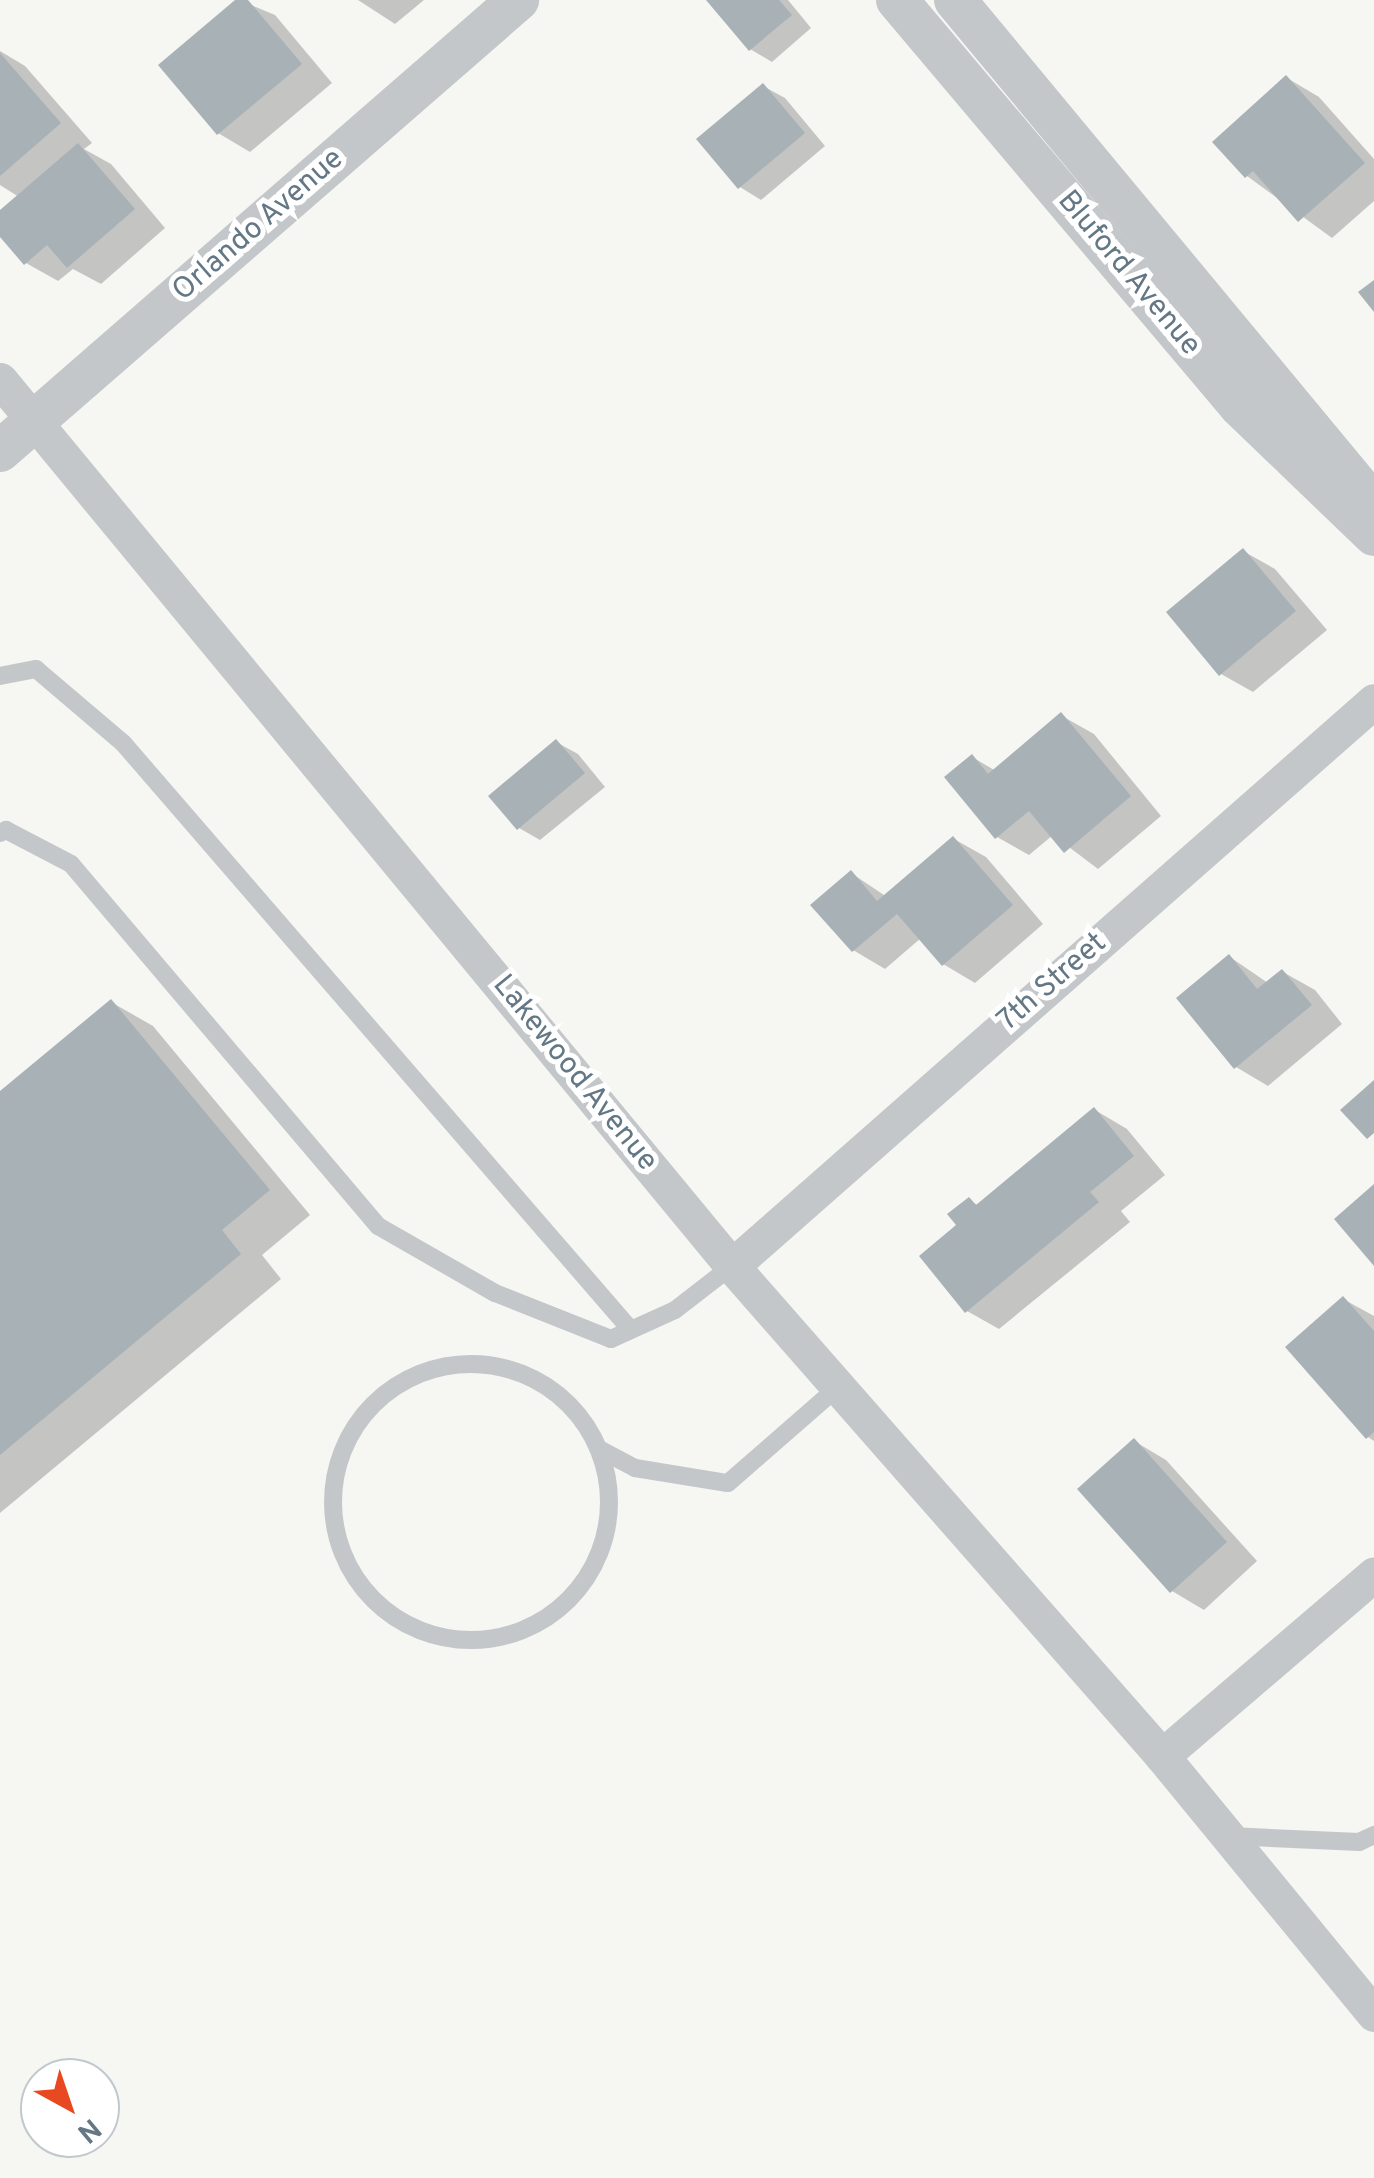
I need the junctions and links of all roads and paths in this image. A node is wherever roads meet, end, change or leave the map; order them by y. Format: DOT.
graph roads {
  1 [pos="518,0"];
  2 [pos="897,0"];
  3 [pos="955,0"];
  4 [pos="0,380"];
  5 [pos="36,420"];
  6 [pos="0,451"];
  7 [pos="1374,505"];
  8 [pos="1374,534"];
  9 [pos="0,676"];
  10 [pos="1374,701"];
  11 [pos="0,834"];
  12 [pos="732,1266"];
  13 [pos="631,1330"];
  14 [pos="838,1387"];
  15 [pos="599,1448"];
  16 [pos="1374,1574"];
  17 [pos="1162,1756"];
  18 [pos="1374,1835"];
  19 [pos="1225,1836"];
  20 [pos="1374,2014"];
  1 -- 5 [label="street, Orlando Avenue"];
  2 -- 8 [label="street, Bluford Avenue"];
  3 -- 7 [label="street, Bluford Avenue"];
  4 -- 5 [label="street, Lakewood Avenue"];
  5 -- 6 [label="street, Orlando Avenue"];
  5 -- 12 [label="street, Lakewood Avenue"];
  9 -- 13 [label="lane"];
  10 -- 12 [label="street, 7th Street"];
  11 -- 13 [label="lane"];
  12 -- 13 [label="lane"];
  12 -- 14 [label="street, Lakewood Avenue"];
  14 -- 15 [label="lane"];
  14 -- 17 [label="street, Lakewood Avenue"];
  15 -- 15 [label="lane"];
  16 -- 17 [label="street"];
  17 -- 19 [label="street, Lakewood Avenue"];
  18 -- 19 [label="lane"];
  19 -- 20 [label="street, Lakewood Avenue"];
}
